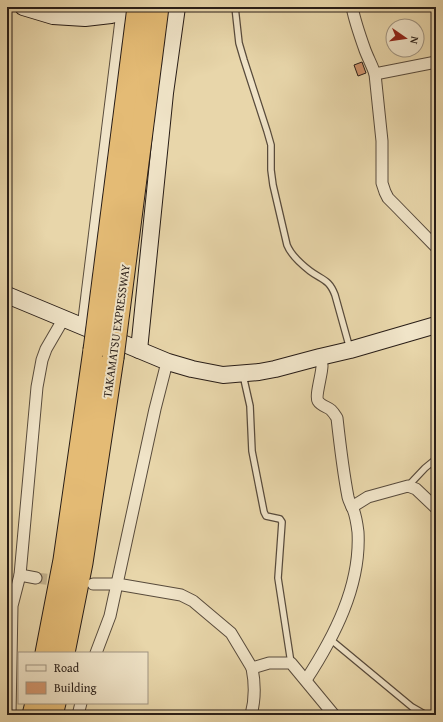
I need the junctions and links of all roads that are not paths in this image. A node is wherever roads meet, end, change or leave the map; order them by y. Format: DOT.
graph roads {
  1 [pos="23,7"];
  2 [pos="142,7"];
  3 [pos="158,7"];
  4 [pos="176,7"];
  5 [pos="235,7"];
  6 [pos="352,7"];
  7 [pos="130,10"];
  8 [pos="436,62"];
  9 [pos="375,74"];
  10 [pos="436,247"];
  11 [pos="7,295"];
  12 [pos="64,318"];
  13 [pos="436,326"];
  14 [pos="83,327"];
  15 [pos="139,350"];
  16 [pos="350,350"];
  17 [pos="320,357"];
  18 [pos="168,362"];
  19 [pos="242,374"];
  20 [pos="436,460"];
  21 [pos="408,486"];
  22 [pos="352,507"];
  23 [pos="436,508"];
  24 [pos="20,575"];
  25 [pos="36,578"];
  26 [pos="92,584"];
  27 [pos="117,584"];
  28 [pos="330,639"];
  29 [pos="46,652"];
  30 [pos="64,652"];
  31 [pos="96,652"];
  32 [pos="291,663"];
  33 [pos="252,668"];
  34 [pos="306,680"];
  35 [pos="36,704"];
  36 [pos="55,704"];
  37 [pos="81,704"];
  38 [pos="10,715"];
  39 [pos="33,715"];
  40 [pos="52,715"];
  41 [pos="78,715"];
  42 [pos="251,715"];
  43 [pos="334,715"];
  44 [pos="426,715"];
  1 -- 7 [label="street"];
  2 -- 7 [label="street"];
  3 -- 30 [label="highway, TAKAMATSU EXPRESSWAY, bridge"];
  4 -- 15 [label="street"];
  5 -- 16 [label="lane"];
  6 -- 9 [label="street"];
  7 -- 14 [label="street"];
  7 -- 29 [label="highway, TAKAMATSU EXPRESSWAY, bridge"];
  8 -- 9 [label="street"];
  9 -- 10 [label="street"];
  11 -- 12 [label="street"];
  12 -- 14 [label="street"];
  12 -- 24 [label="street"];
  13 -- 16 [label="street"];
  14 -- 15 [label="street"];
  15 -- 18 [label="street"];
  16 -- 17 [label="street"];
  17 -- 19 [label="street"];
  17 -- 22 [label="street"];
  18 -- 19 [label="street"];
  18 -- 27 [label="street"];
  19 -- 32 [label="lane"];
  20 -- 21 [label="lane"];
  21 -- 22 [label="street"];
  21 -- 23 [label="street"];
  22 -- 28 [label="street"];
  24 -- 25 [label="street"];
  24 -- 38 [label="street"];
  26 -- 27 [label="street"];
  27 -- 31 [label="street"];
  27 -- 33 [label="street"];
  28 -- 34 [label="street"];
  28 -- 44 [label="lane"];
  32 -- 33 [label="street"];
  32 -- 34 [label="street"];
  33 -- 42 [label="street"];
  34 -- 43 [label="street"];
  35 -- 39 [label="highway"];
  36 -- 40 [label="highway"];
  37 -- 41 [label="street"];
}
